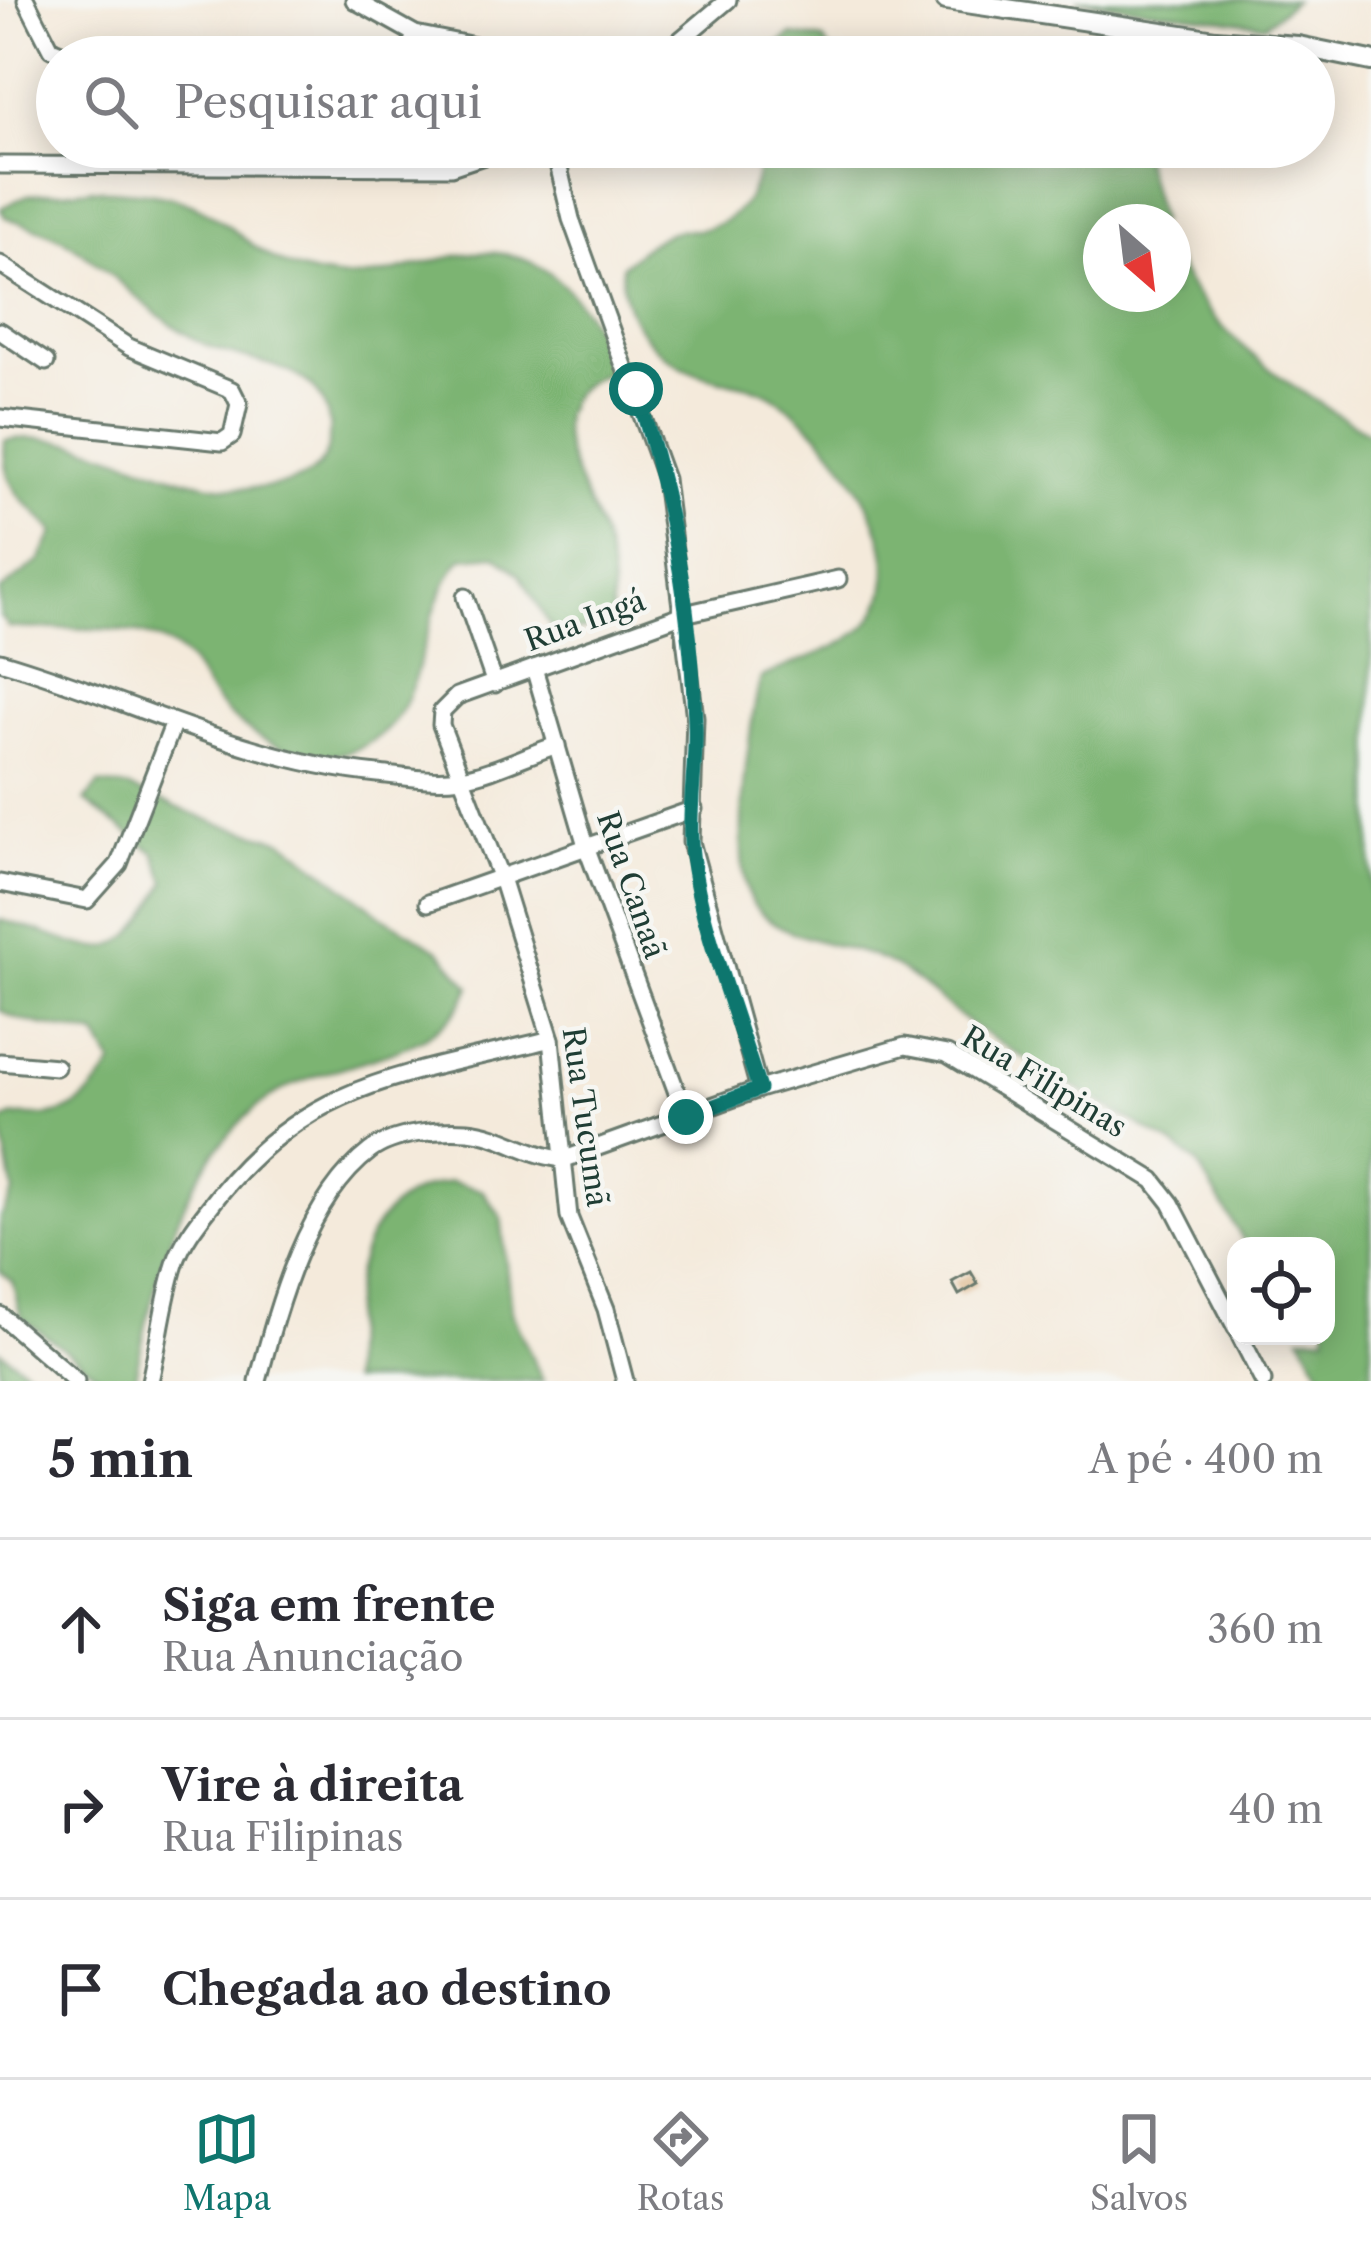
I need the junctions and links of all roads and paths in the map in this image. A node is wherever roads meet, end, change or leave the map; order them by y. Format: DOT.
graph roads {
  1 [pos="26,0"];
  2 [pos="354,0"];
  3 [pos="728,0"];
  4 [pos="946,0"];
  5 [pos="415,34"];
  6 [pos="44,36"];
  7 [pos="425,36"];
  8 [pos="685,36"];
  9 [pos="1189,36"];
  10 [pos="1335,54"];
  11 [pos="1371,61"];
  12 [pos="0,165"];
  13 [pos="36,165"];
  14 [pos="559,168"];
  15 [pos="0,264"];
  16 [pos="0,331"];
  17 [pos="46,362"];
  18 [pos="0,418"];
  19 [pos="838,579"];
  20 [pos="465,597"];
  21 [pos="684,614"];
  22 [pos="0,661"];
  23 [pos="534,668"];
  24 [pos="495,684"];
  25 [pos="172,725"];
  26 [pos="441,725"];
  27 [pos="556,745"];
  28 [pos="462,778"];
  29 [pos="694,809"];
  30 [pos="586,849"];
  31 [pos="502,881"];
  32 [pos="0,883"];
  33 [pos="428,903"];
  34 [pos="550,1039"];
  35 [pos="0,1062"];
  36 [pos="56,1066"];
  37 [pos="759,1089"];
  38 [pos="686,1117"];
  39 [pos="565,1159"];
  40 [pos="1227,1311"];
  41 [pos="0,1316"];
  42 [pos="1245,1345"];
  43 [pos="76,1381"];
  44 [pos="150,1381"];
  45 [pos="258,1381"];
  46 [pos="625,1381"];
  47 [pos="1263,1381"];
  1 -- 6 [label="street"];
  2 -- 5 [label="street"];
  3 -- 8 [label="street"];
  4 -- 9 [label="street"];
  5 -- 7 [label="street"];
  10 -- 11 [label="street"];
  12 -- 13 [label="street"];
  14 -- 21 [label="street"];
  15 -- 18 [label="street"];
  16 -- 17 [label="street"];
  19 -- 21 [label="street, Rua Ingá"];
  20 -- 24 [label="street"];
  21 -- 23 [label="street, Rua Ingá"];
  21 -- 29 [label="street"];
  22 -- 25 [label="street"];
  23 -- 24 [label="street, Rua Ingá"];
  23 -- 27 [label="street, Rua Canaã"];
  24 -- 26 [label="street, Rua Ingá"];
  25 -- 28 [label="street"];
  25 -- 32 [label="street"];
  26 -- 28 [label="street, Rua Tucumã"];
  27 -- 28 [label="street"];
  27 -- 30 [label="street, Rua Canaã"];
  28 -- 31 [label="street, Rua Tucumã"];
  29 -- 30 [label="street"];
  29 -- 37 [label="street"];
  30 -- 31 [label="street"];
  30 -- 38 [label="street, Rua Canaã"];
  31 -- 33 [label="street"];
  31 -- 34 [label="street, Rua Tucumã"];
  34 -- 39 [label="street, Rua Tucumã"];
  34 -- 44 [label="street"];
  35 -- 36 [label="street"];
  37 -- 38 [label="street, Rua Filipinas"];
  37 -- 40 [label="street, Rua Filipinas"];
  38 -- 39 [label="street, Rua Filipinas"];
  39 -- 45 [label="street"];
  39 -- 46 [label="street, Rua Tucumã"];
  41 -- 43 [label="street"];
  42 -- 47 [label="street"];
}
